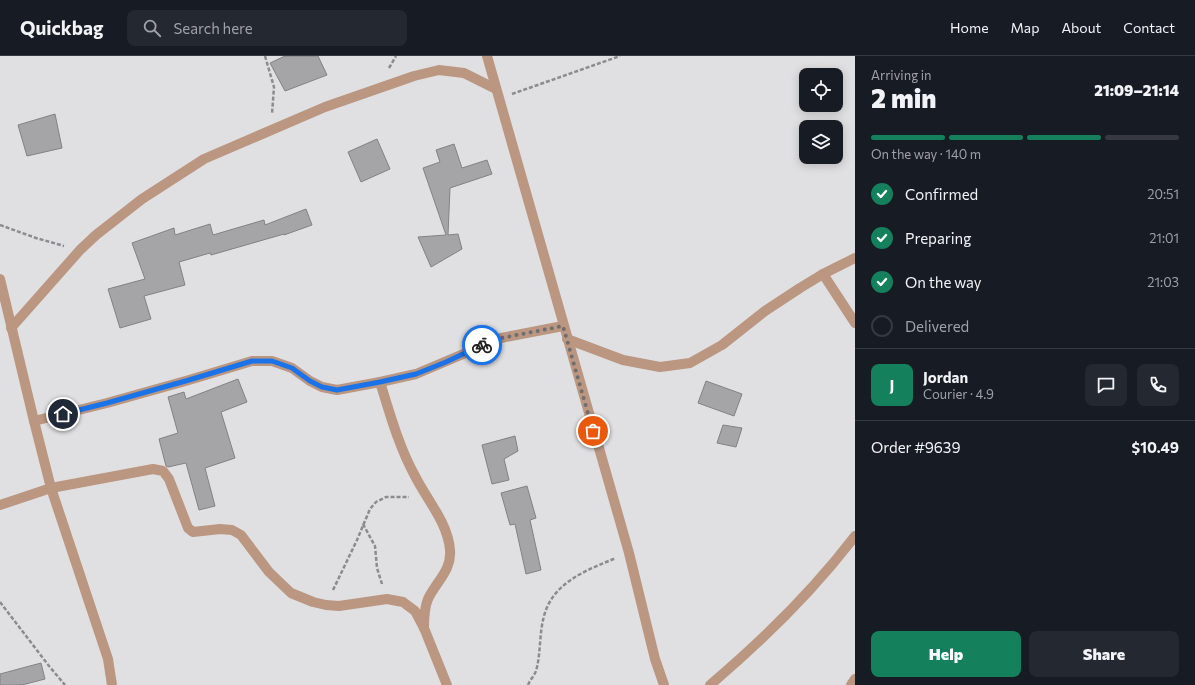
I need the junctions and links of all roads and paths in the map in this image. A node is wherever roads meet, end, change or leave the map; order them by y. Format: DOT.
graph roads {
  1 [pos="265,56"];
  2 [pos="486,56"];
  3 [pos="620,56"];
  4 [pos="497,94"];
  5 [pos="266,132"];
  6 [pos="0,225"];
  7 [pos="80,250"];
  8 [pos="855,258"];
  9 [pos="823,274"];
  10 [pos="0,278"];
  11 [pos="855,323"];
  12 [pos="563,326"];
  13 [pos="11,328"];
  14 [pos="567,339"];
  15 [pos="380,382"];
  16 [pos="34,421"];
  17 [pos="52,488"];
  18 [pos="427,498"];
  19 [pos="0,505"];
  20 [pos="363,524"];
  21 [pos="855,536"];
  22 [pos="629,553"];
  23 [pos="387,600"];
  24 [pos="0,602"];
  25 [pos="326,605"];
  26 [pos="424,628"];
  27 [pos="855,679"];
  28 [pos="65,685"];
  29 [pos="112,685"];
  30 [pos="447,685"];
  31 [pos="528,685"];
  32 [pos="664,685"];
  33 [pos="710,685"];
  34 [pos="851,685"];
  1 -- 5 [label="path"];
  2 -- 4 [label="street"];
  3 -- 4 [label="path"];
  4 -- 5 [label="street"];
  4 -- 12 [label="street"];
  5 -- 7 [label="street"];
  6 -- 7 [label="path"];
  7 -- 13 [label="street"];
  8 -- 9 [label="street"];
  9 -- 11 [label="street"];
  9 -- 14 [label="street"];
  10 -- 13 [label="street"];
  12 -- 14 [label="street"];
  12 -- 15 [label="street"];
  13 -- 16 [label="street"];
  14 -- 22 [label="street"];
  15 -- 16 [label="street"];
  15 -- 18 [label="street"];
  16 -- 17 [label="street"];
  17 -- 19 [label="street"];
  17 -- 25 [label="street"];
  17 -- 29 [label="street"];
  18 -- 20 [label="path"];
  18 -- 26 [label="street"];
  20 -- 23 [label="path"];
  20 -- 25 [label="path"];
  21 -- 33 [label="street"];
  22 -- 31 [label="path"];
  22 -- 32 [label="street"];
  23 -- 25 [label="street"];
  23 -- 26 [label="street"];
  24 -- 28 [label="path"];
  26 -- 30 [label="street"];
  27 -- 34 [label="street"];
}
